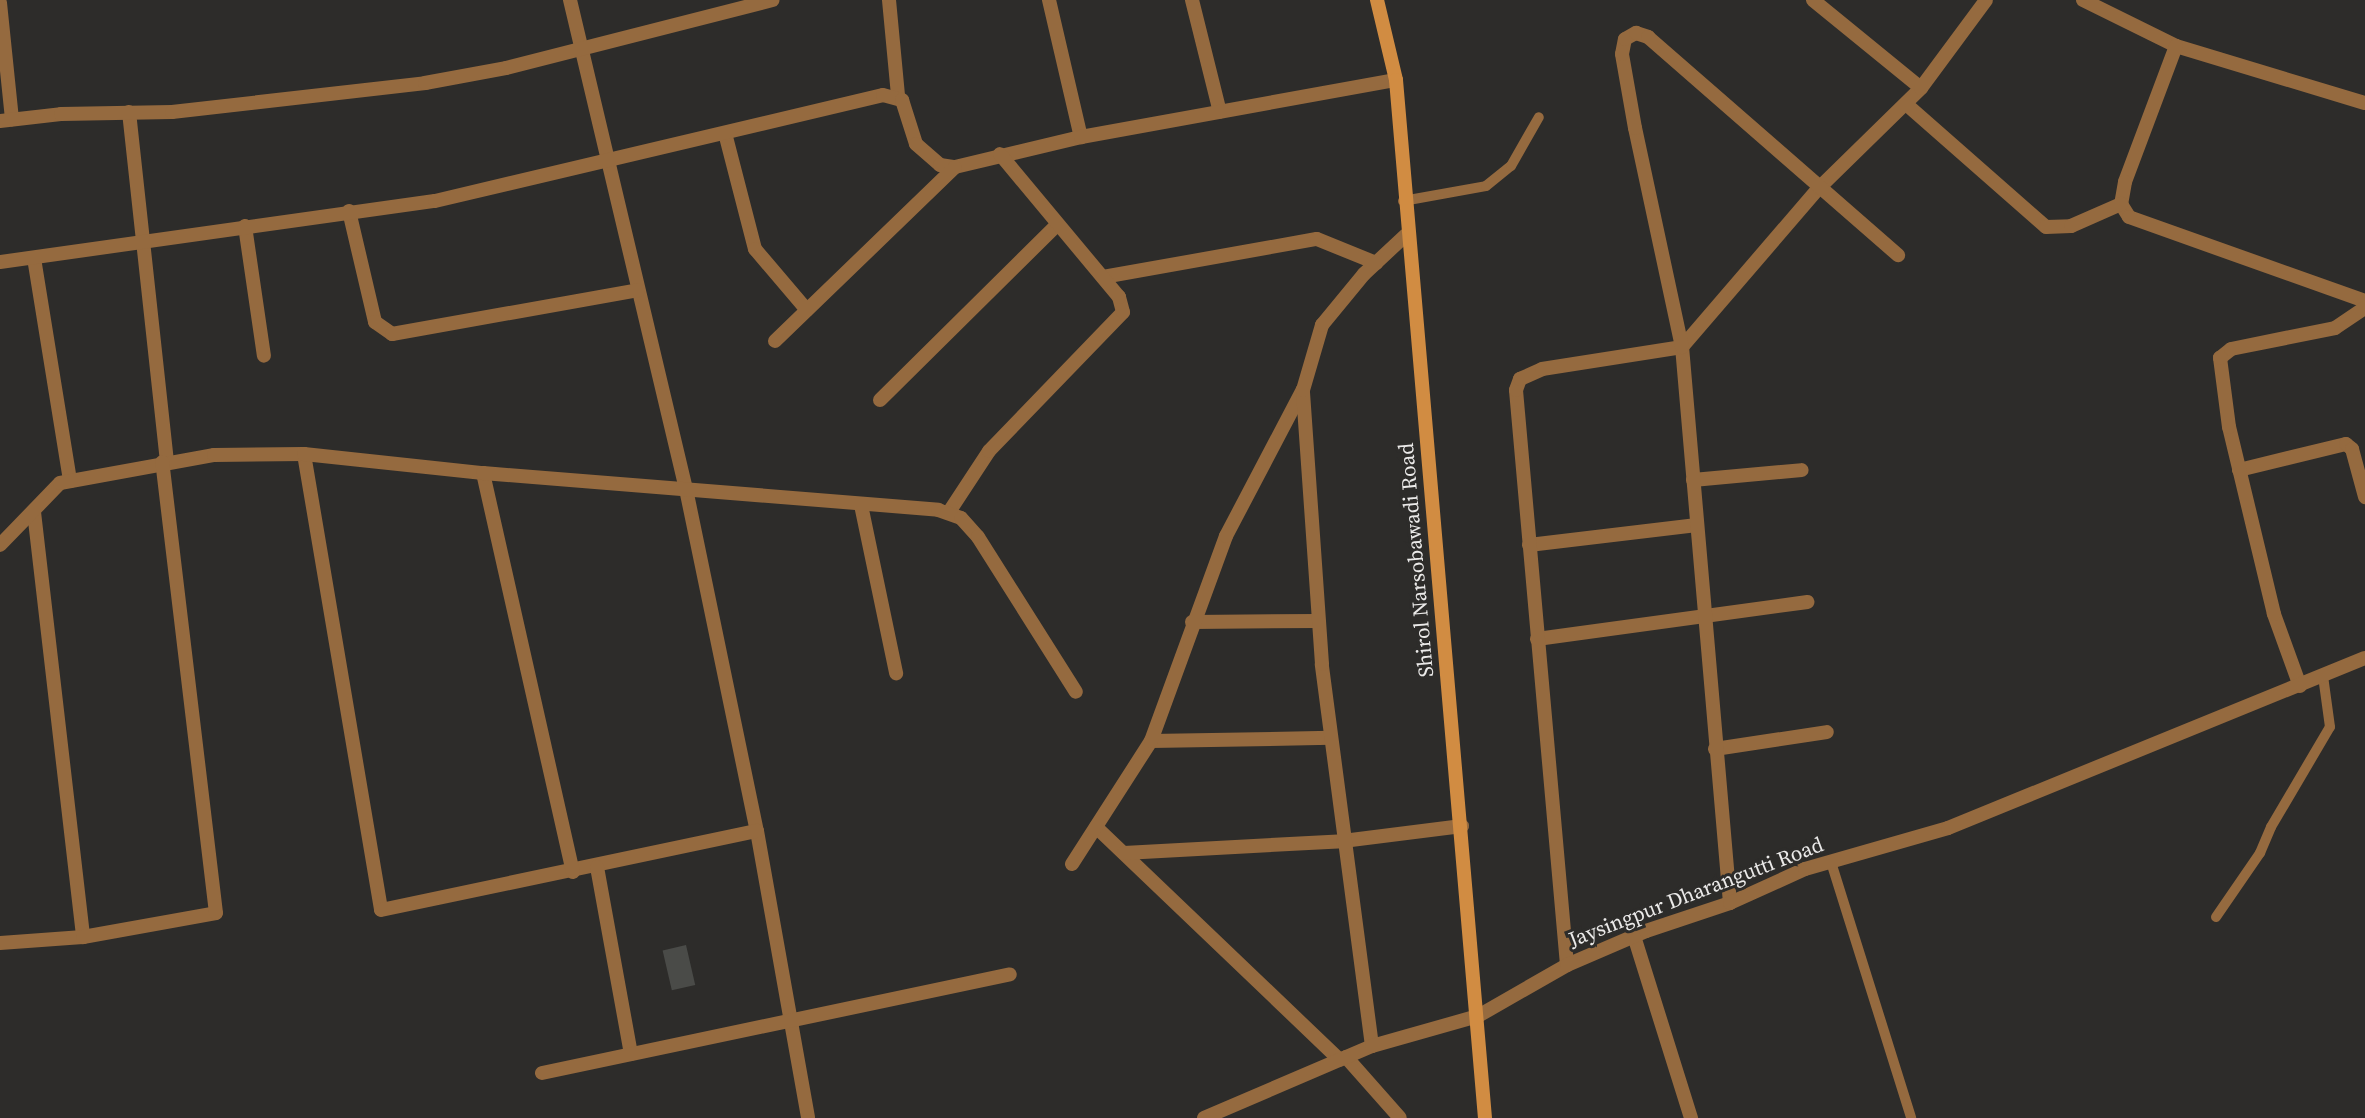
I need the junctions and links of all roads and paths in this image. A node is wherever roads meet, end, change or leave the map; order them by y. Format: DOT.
graph roads {
  1 [pos="570,0"];
  2 [pos="772,0"];
  3 [pos="889,0"];
  4 [pos="1049,0"];
  5 [pos="1192,0"];
  6 [pos="1377,0"];
  7 [pos="1813,0"];
  8 [pos="1986,0"];
  9 [pos="2082,0"];
  10 [pos="0,3"];
  11 [pos="2176,46"];
  12 [pos="580,47"];
  13 [pos="1396,80"];
  14 [pos="1920,88"];
  15 [pos="898,96"];
  16 [pos="2365,103"];
  17 [pos="1906,104"];
  18 [pos="129,112"];
  19 [pos="1220,112"];
  20 [pos="1539,117"];
  21 [pos="6,120"];
  22 [pos="725,133"];
  23 [pos="1081,137"];
  24 [pos="1000,154"];
  25 [pos="605,162"];
  26 [pos="955,167"];
  27 [pos="1819,188"];
  28 [pos="1403,201"];
  29 [pos="2121,205"];
  30 [pos="349,211"];
  31 [pos="245,226"];
  32 [pos="1056,226"];
  33 [pos="1406,235"];
  34 [pos="143,243"];
  35 [pos="1898,255"];
  36 [pos="34,258"];
  37 [pos="0,262"];
  38 [pos="1376,263"];
  39 [pos="1103,277"];
  40 [pos="638,290"];
  41 [pos="2365,301"];
  42 [pos="2365,308"];
  43 [pos="807,310"];
  44 [pos="775,341"];
  45 [pos="1682,347"];
  46 [pos="264,356"];
  47 [pos="1303,390"];
  48 [pos="880,400"];
  49 [pos="304,454"];
  50 [pos="165,462"];
  51 [pos="1802,470"];
  52 [pos="2239,470"];
  53 [pos="483,474"];
  54 [pos="1693,480"];
  55 [pos="70,481"];
  56 [pos="685,489"];
  57 [pos="2365,497"];
  58 [pos="861,505"];
  59 [pos="34,512"];
  60 [pos="949,512"];
  61 [pos="1696,525"];
  62 [pos="0,545"];
  63 [pos="1529,545"];
  64 [pos="1807,602"];
  65 [pos="1704,619"];
  66 [pos="1318,621"];
  67 [pos="1192,622"];
  68 [pos="1537,639"];
  69 [pos="2365,658"];
  70 [pos="896,673"];
  71 [pos="2323,676"];
  72 [pos="2300,686"];
  73 [pos="1076,692"];
  74 [pos="1827,732"];
  75 [pos="1331,738"];
  76 [pos="1151,741"];
  77 [pos="1715,749"];
  78 [pos="1462,826"];
  79 [pos="1096,827"];
  80 [pos="757,831"];
  81 [pos="1343,841"];
  82 [pos="1124,853"];
  83 [pos="1831,862"];
  84 [pos="1072,864"];
  85 [pos="597,867"];
  86 [pos="573,872"];
  87 [pos="1730,903"];
  88 [pos="2216,917"];
  89 [pos="1634,936"];
  90 [pos="83,937"];
  91 [pos="0,943"];
  92 [pos="1567,965"];
  93 [pos="1010,974"];
  94 [pos="1478,1016"];
  95 [pos="791,1020"];
  96 [pos="1372,1046"];
  97 [pos="631,1054"];
  98 [pos="1343,1059"];
  99 [pos="542,1073"];
  100 [pos="808,1118"];
  101 [pos="1204,1118"];
  102 [pos="1400,1118"];
  103 [pos="1485,1118"];
  104 [pos="1691,1118"];
  105 [pos="1911,1118"];
  1 -- 12 [label="street"];
  2 -- 12 [label="street"];
  3 -- 15 [label="street"];
  4 -- 23 [label="street"];
  5 -- 19 [label="street"];
  6 -- 13 [label="main road, Shirol Narsobawadi Road"];
  7 -- 14 [label="street"];
  8 -- 14 [label="street"];
  9 -- 11 [label="street"];
  10 -- 21 [label="street"];
  11 -- 16 [label="street"];
  11 -- 29 [label="street"];
  12 -- 18 [label="street"];
  12 -- 25 [label="street"];
  13 -- 19 [label="street"];
  13 -- 28 [label="main road, Shirol Narsobawadi Road"];
  14 -- 17 [label="street"];
  15 -- 22 [label="street"];
  15 -- 26 [label="street"];
  17 -- 27 [label="street"];
  17 -- 29 [label="street"];
  18 -- 21 [label="street"];
  18 -- 34 [label="street"];
  19 -- 23 [label="street"];
  20 -- 28 [label="lane"];
  22 -- 25 [label="street"];
  22 -- 43 [label="street"];
  23 -- 24 [label="street"];
  24 -- 26 [label="street"];
  24 -- 32 [label="street"];
  25 -- 30 [label="street"];
  25 -- 40 [label="street"];
  26 -- 43 [label="street"];
  27 -- 35 [label="street"];
  27 -- 45 [label="street"];
  27 -- 45 [label="street"];
  28 -- 33 [label="main road, Shirol Narsobawadi Road"];
  29 -- 41 [label="street"];
  30 -- 31 [label="street"];
  30 -- 40 [label="street"];
  31 -- 34 [label="street"];
  31 -- 46 [label="street"];
  32 -- 39 [label="street"];
  32 -- 48 [label="street"];
  33 -- 38 [label="street"];
  33 -- 78 [label="main road, Shirol Narsobawadi Road"];
  34 -- 36 [label="street"];
  34 -- 50 [label="street"];
  36 -- 37 [label="street"];
  36 -- 55 [label="street"];
  38 -- 39 [label="street"];
  38 -- 47 [label="street"];
  39 -- 60 [label="street"];
  40 -- 56 [label="street"];
  42 -- 52 [label="street"];
  43 -- 44 [label="street"];
  45 -- 54 [label="street"];
  45 -- 63 [label="street"];
  47 -- 66 [label="street"];
  47 -- 67 [label="street"];
  49 -- 50 [label="street"];
  49 -- 53 [label="street"];
  49 -- 86 [label="street"];
  50 -- 55 [label="street"];
  50 -- 90 [label="street"];
  51 -- 54 [label="street"];
  52 -- 57 [label="street"];
  52 -- 72 [label="street"];
  53 -- 56 [label="street"];
  53 -- 86 [label="street"];
  54 -- 61 [label="street"];
  55 -- 59 [label="street"];
  56 -- 58 [label="street"];
  56 -- 80 [label="street"];
  58 -- 60 [label="street"];
  58 -- 70 [label="street"];
  59 -- 62 [label="street"];
  59 -- 90 [label="street"];
  60 -- 73 [label="street"];
  61 -- 63 [label="street"];
  61 -- 65 [label="street"];
  63 -- 68 [label="street"];
  64 -- 65 [label="street"];
  65 -- 68 [label="street"];
  65 -- 77 [label="street"];
  66 -- 67 [label="street"];
  66 -- 75 [label="street"];
  67 -- 76 [label="street"];
  68 -- 92 [label="street"];
  69 -- 71 [label="street, Jaysingpur Dharangutti Road"];
  71 -- 72 [label="street, Jaysingpur Dharangutti Road"];
  71 -- 88 [label="lane"];
  72 -- 83 [label="street, Jaysingpur Dharangutti Road"];
  74 -- 77 [label="street"];
  75 -- 76 [label="street"];
  75 -- 81 [label="street"];
  76 -- 79 [label="street"];
  77 -- 87 [label="street"];
  78 -- 81 [label="street"];
  78 -- 94 [label="main road, Shirol Narsobawadi Road"];
  79 -- 82 [label="street"];
  79 -- 84 [label="street"];
  80 -- 85 [label="street"];
  80 -- 95 [label="street"];
  81 -- 82 [label="street"];
  81 -- 96 [label="street"];
  82 -- 98 [label="street"];
  83 -- 87 [label="street, Jaysingpur Dharangutti Road"];
  83 -- 105 [label="lane"];
  85 -- 86 [label="street"];
  85 -- 97 [label="street"];
  87 -- 89 [label="street, Jaysingpur Dharangutti Road"];
  89 -- 92 [label="street, Jaysingpur Dharangutti Road"];
  89 -- 104 [label="street"];
  90 -- 91 [label="street"];
  92 -- 94 [label="street, Jaysingpur Dharangutti Road"];
  93 -- 95 [label="street"];
  94 -- 96 [label="street, Jaysingpur Dharangutti Road"];
  94 -- 103 [label="main road, Shirol Narsobawadi Road"];
  95 -- 97 [label="street"];
  95 -- 100 [label="street"];
  96 -- 98 [label="street, Jaysingpur Dharangutti Road"];
  97 -- 99 [label="street"];
  98 -- 101 [label="street, Jaysingpur Dharangutti Road"];
  98 -- 102 [label="street"];
}
